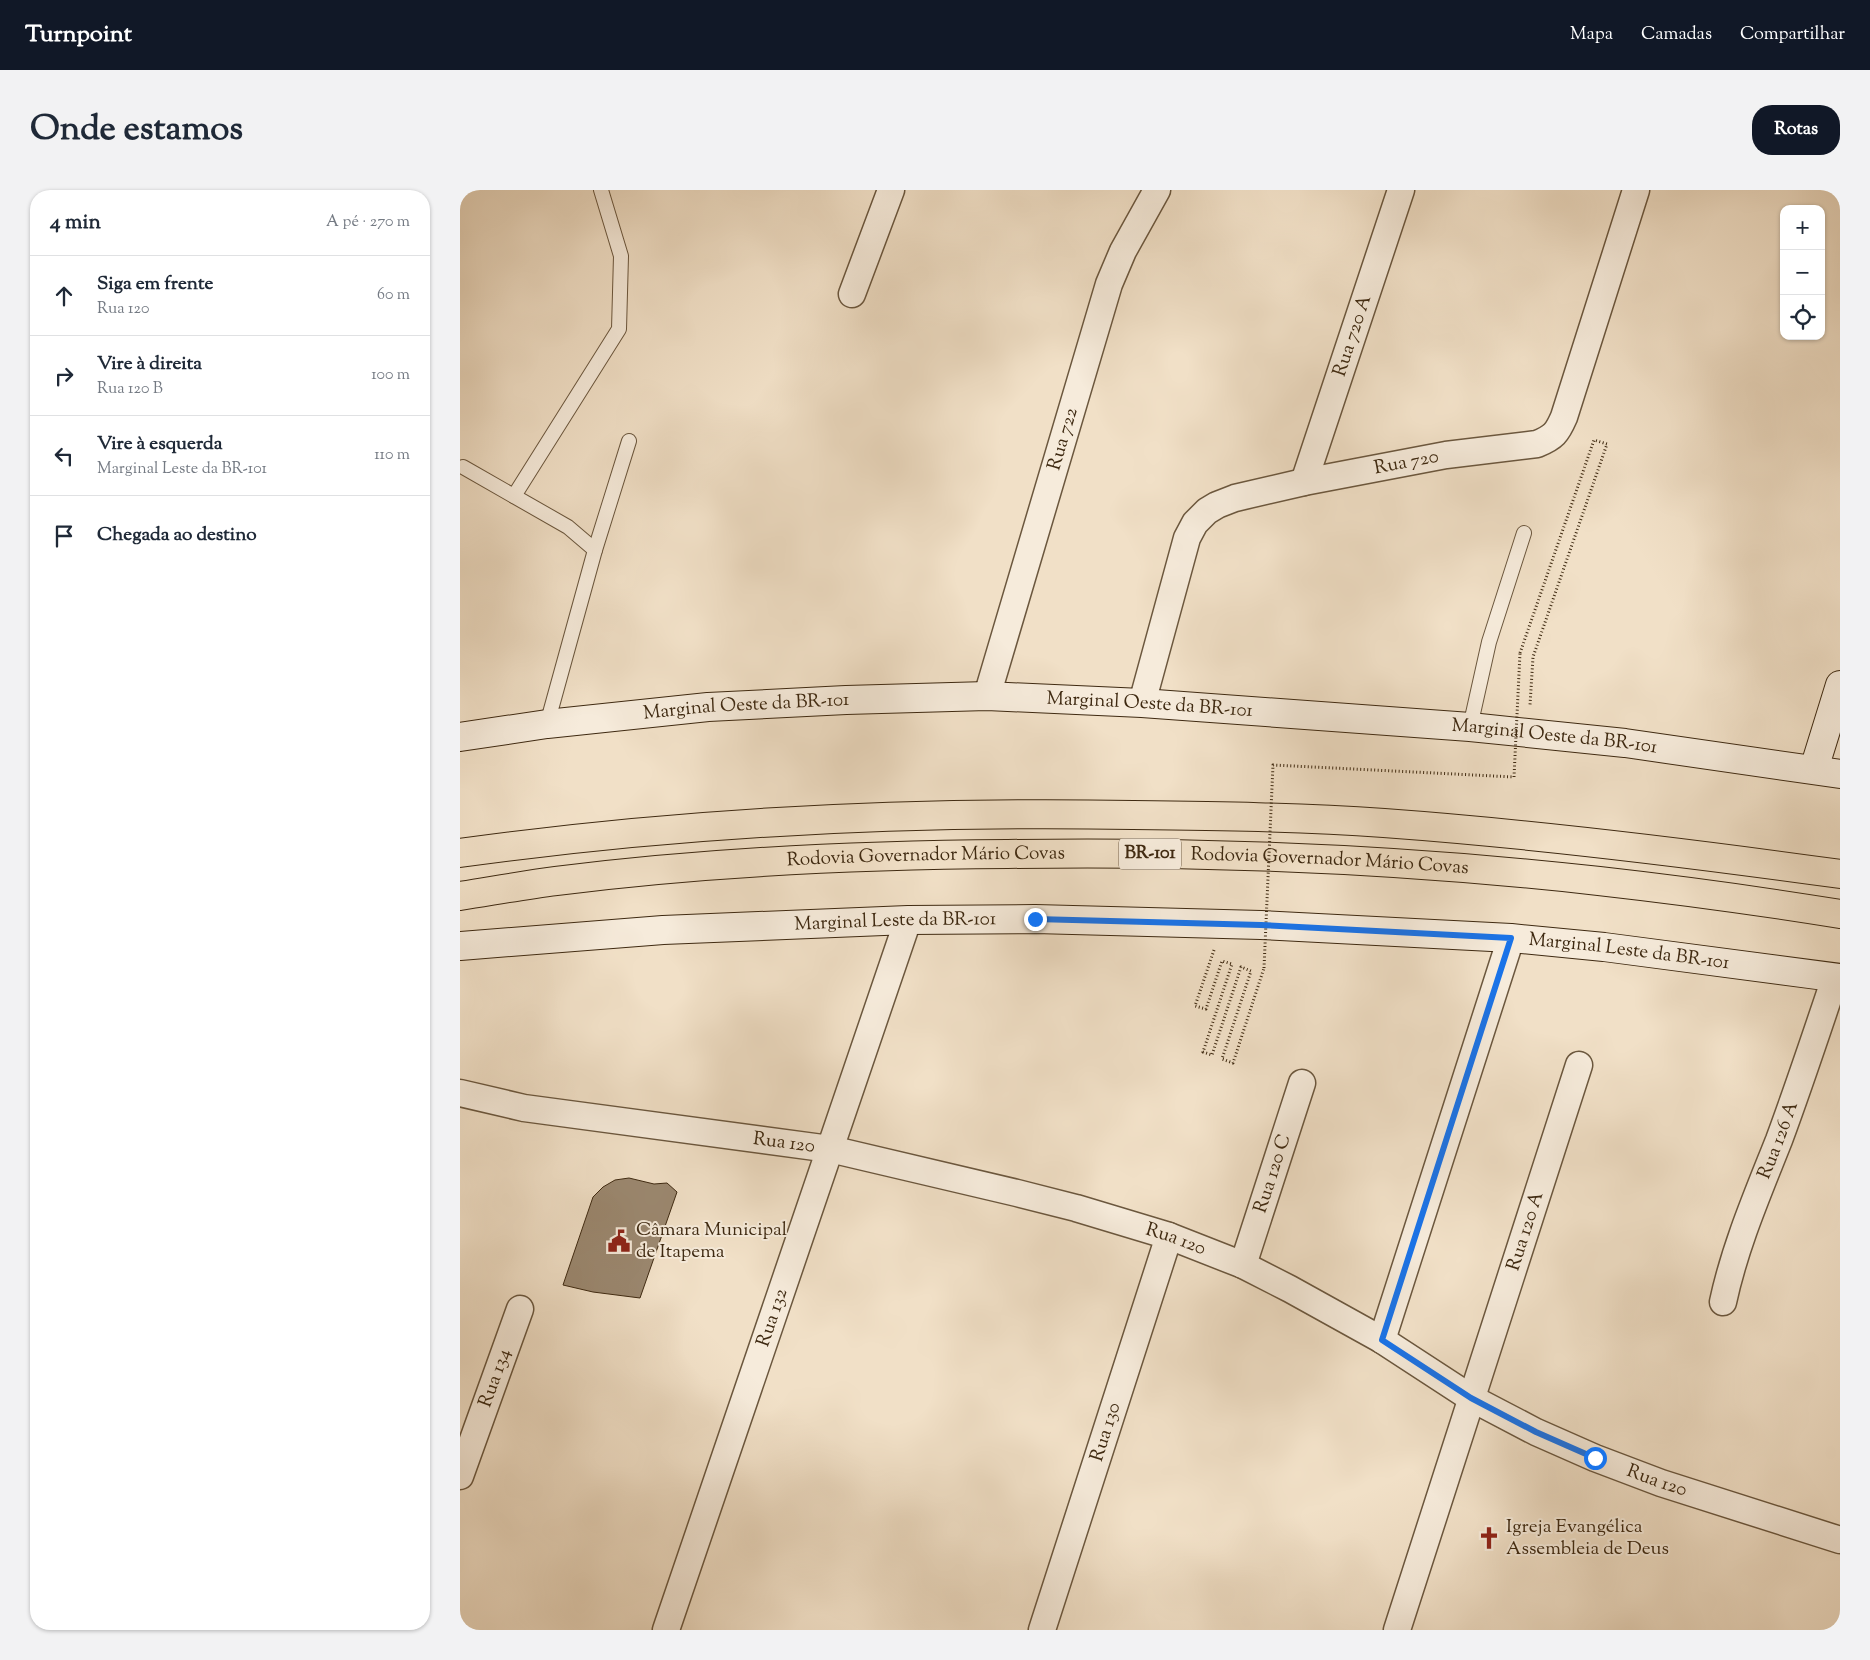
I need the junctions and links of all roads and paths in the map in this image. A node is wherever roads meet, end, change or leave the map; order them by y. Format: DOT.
graph roads {
  1 [pos="600,190"];
  2 [pos="891,190"];
  3 [pos="1156,190"];
  4 [pos="1401,190"];
  5 [pos="1636,190"];
  6 [pos="852,294"];
  7 [pos="629,441"];
  8 [pos="462,467"];
  9 [pos="1304,482"];
  10 [pos="514,496"];
  11 [pos="1524,533"];
  12 [pos="596,550"];
  13 [pos="1840,685"];
  14 [pos="987,696"];
  15 [pos="1142,703"];
  16 [pos="548,724"];
  17 [pos="1470,728"];
  18 [pos="1528,733"];
  19 [pos="460,737"];
  20 [pos="1827,772"];
  21 [pos="460,853"];
  22 [pos="1840,874"];
  23 [pos="460,896"];
  24 [pos="1840,914"];
  25 [pos="908,920"];
  26 [pos="1511,938"];
  27 [pos="1217,940"];
  28 [pos="460,946"];
  29 [pos="1838,978"];
  30 [pos="1579,1065"];
  31 [pos="1302,1082"];
  32 [pos="460,1092"];
  33 [pos="830,1149"];
  34 [pos="1169,1236"];
  35 [pos="1243,1265"];
  36 [pos="1723,1302"];
  37 [pos="520,1309"];
  38 [pos="1382,1340"];
  39 [pos="1471,1398"];
  40 [pos="460,1476"];
  41 [pos="1840,1540"];
  42 [pos="666,1630"];
  43 [pos="1042,1630"];
  44 [pos="1397,1630"];
  1 -- 10 [label="lane"];
  2 -- 6 [label="street"];
  3 -- 14 [label="street, Rua 722"];
  4 -- 9 [label="street, Rua 720 A"];
  5 -- 9 [label="street, Rua 720"];
  7 -- 12 [label="lane"];
  8 -- 10 [label="lane"];
  9 -- 15 [label="street, Rua 720"];
  10 -- 12 [label="lane"];
  11 -- 17 [label="lane"];
  12 -- 16 [label="lane"];
  13 -- 20 [label="main road"];
  14 -- 15 [label="main road, Marginal Oeste da BR-101"];
  14 -- 16 [label="main road, Marginal Oeste da BR-101"];
  15 -- 17 [label="main road, Marginal Oeste da BR-101"];
  16 -- 19 [label="main road, Marginal Oeste da BR-101"];
  17 -- 18 [label="main road, Marginal Oeste da BR-101"];
  18 -- 20 [label="main road, Marginal Oeste da BR-101"];
  18 -- 27 [label="path, bridge"];
  21 -- 22 [label="highway, Rodovia Governador Mário Covas / BR-101"];
  23 -- 24 [label="highway, Rodovia Governador Mário Covas / BR-101"];
  25 -- 26 [label="main road, Marginal Leste da BR-101"];
  25 -- 28 [label="main road, Marginal Leste da BR-101"];
  25 -- 33 [label="street, Rua 132"];
  26 -- 29 [label="main road, Marginal Leste da BR-101"];
  26 -- 38 [label="street"];
  29 -- 36 [label="street, Rua 126 A"];
  30 -- 39 [label="street, Rua 120 A"];
  31 -- 35 [label="street, Rua 120 C"];
  32 -- 33 [label="street, Rua 120"];
  33 -- 34 [label="street, Rua 120"];
  33 -- 42 [label="street, Rua 132"];
  34 -- 35 [label="street, Rua 120"];
  34 -- 43 [label="street, Rua 130"];
  35 -- 38 [label="street, Rua 120"];
  37 -- 40 [label="street, Rua 134"];
  38 -- 39 [label="street, Rua 120"];
  39 -- 41 [label="street, Rua 120"];
  39 -- 44 [label="street, Rua 120 A"];
}
